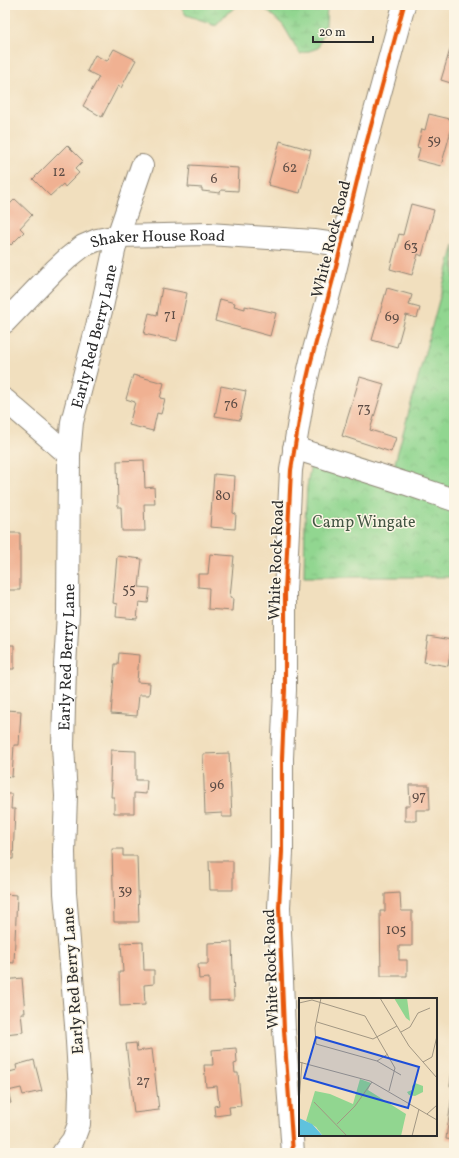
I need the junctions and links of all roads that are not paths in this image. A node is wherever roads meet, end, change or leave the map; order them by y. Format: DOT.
graph roads {
  1 [pos="404,5"];
  2 [pos="142,166"];
  3 [pos="118,236"];
  4 [pos="342,245"];
  5 [pos="5,322"];
  6 [pos="5,400"];
  7 [pos="294,448"];
  8 [pos="69,456"];
  9 [pos="454,500"];
  10 [pos="63,1153"];
  11 [pos="293,1153"];
  1 -- 4 [label="street, White Rock Road"];
  2 -- 3 [label="street, Early Red Berry Lane"];
  3 -- 4 [label="street, Shaker House Road"];
  3 -- 5 [label="street, Shaker House Road"];
  3 -- 8 [label="street, Early Red Berry Lane"];
  4 -- 7 [label="street, White Rock Road"];
  6 -- 8 [label="street"];
  7 -- 9 [label="street"];
  7 -- 11 [label="street, White Rock Road"];
  8 -- 10 [label="street, Early Red Berry Lane"];
}
